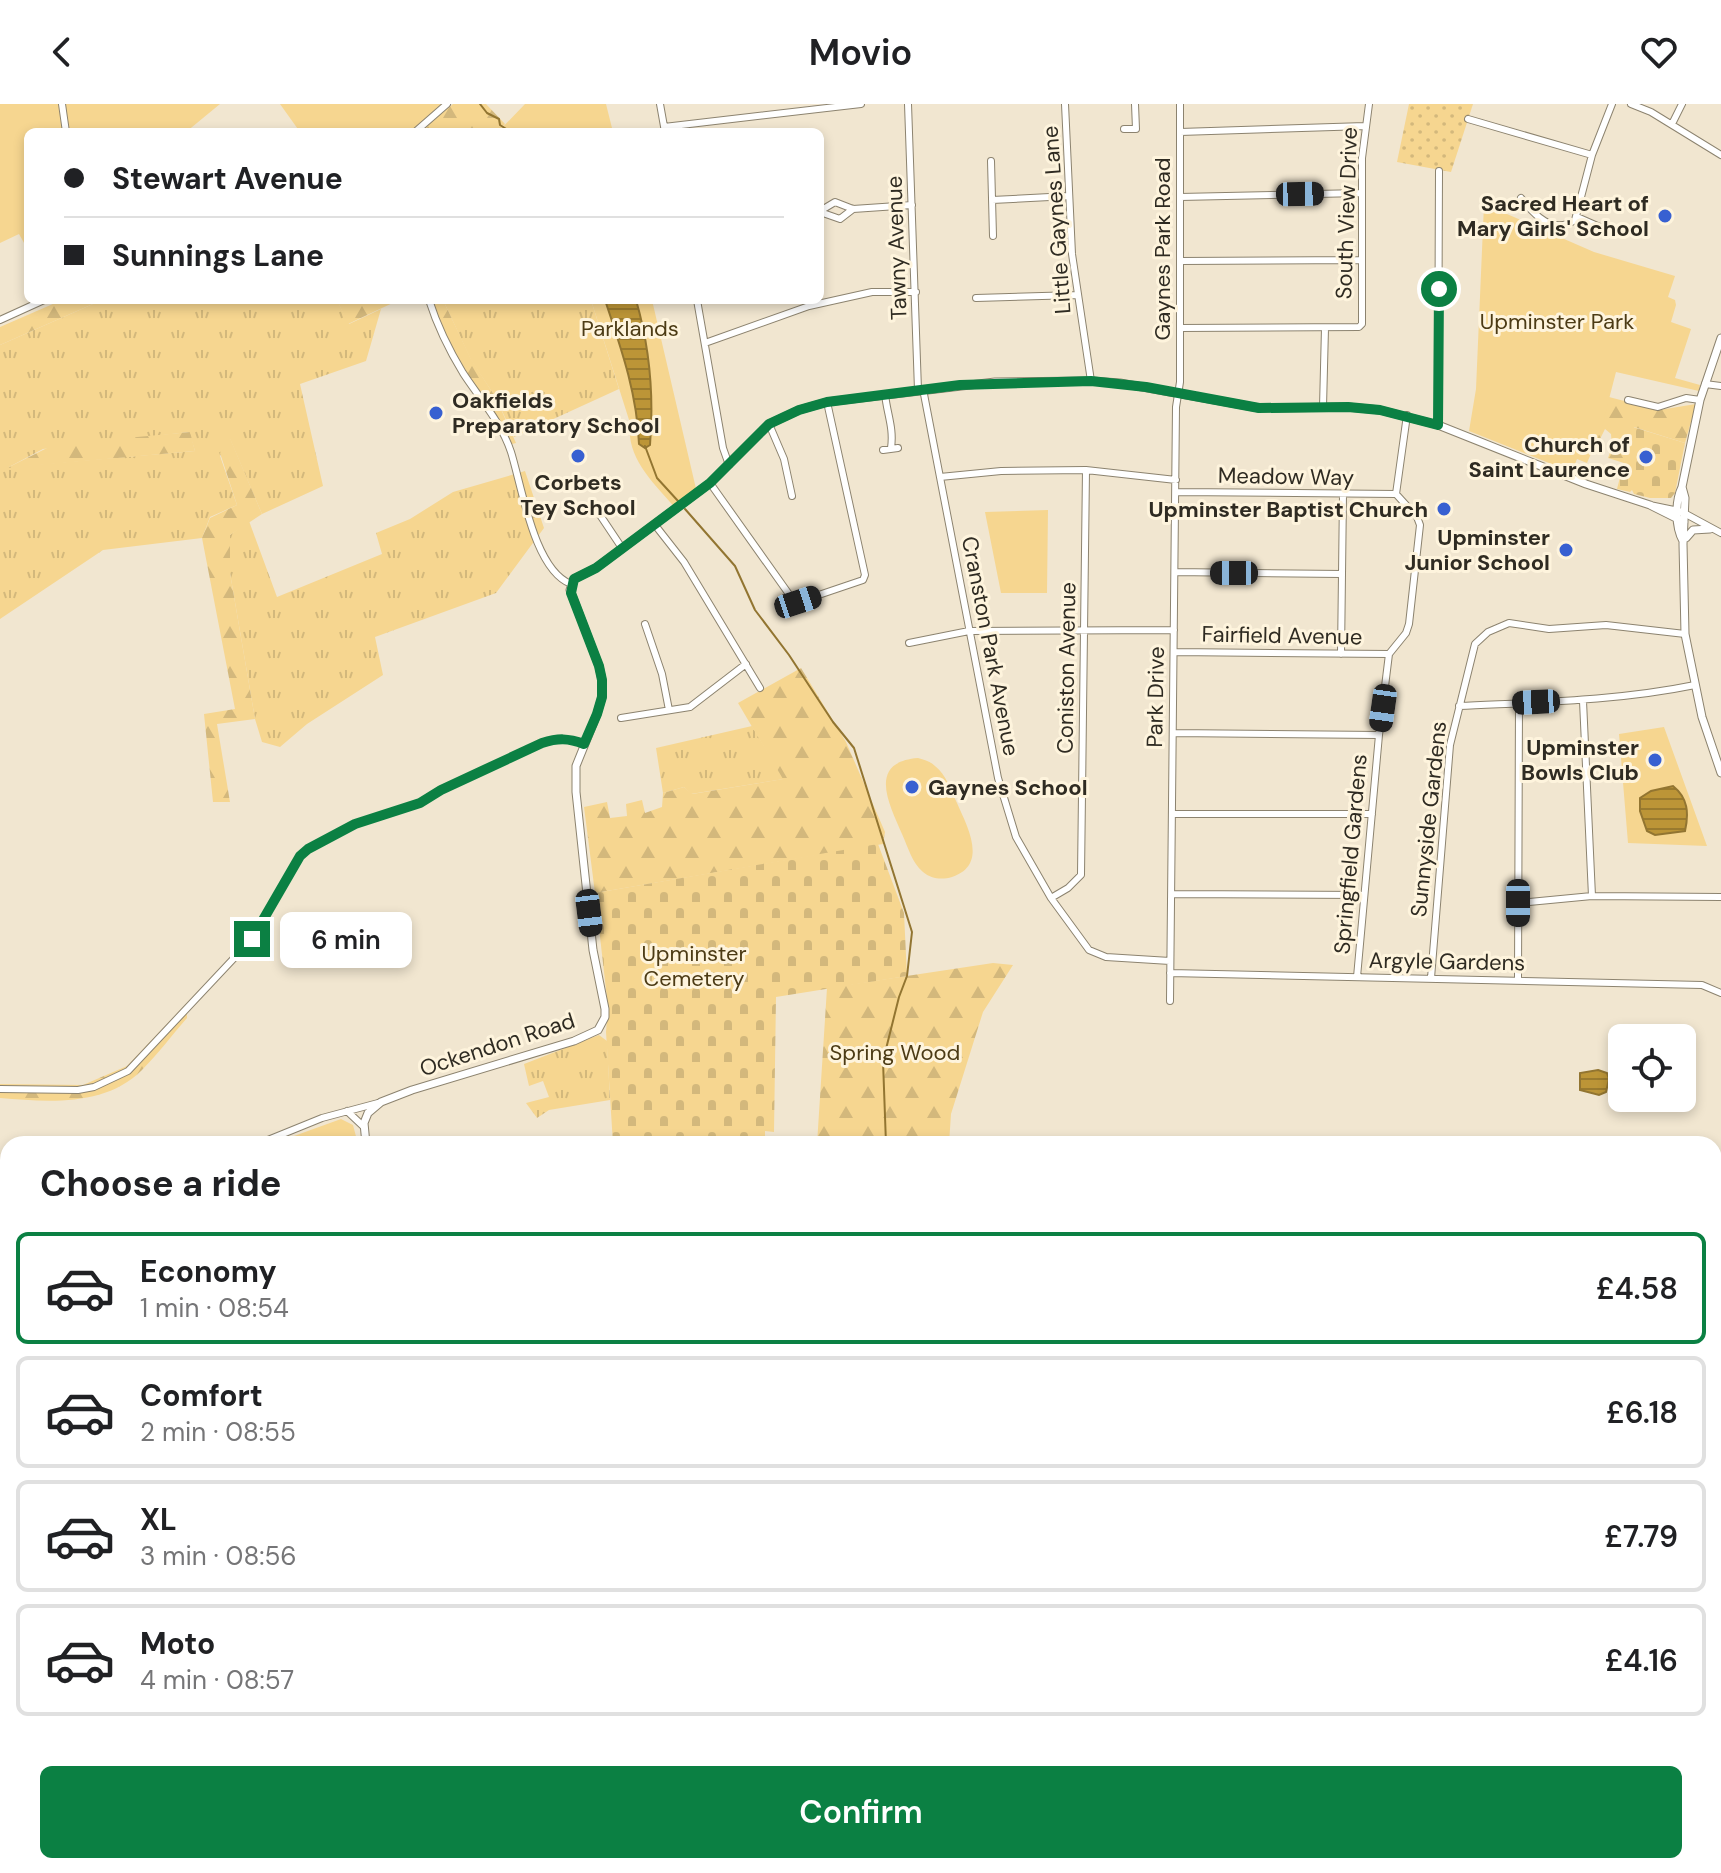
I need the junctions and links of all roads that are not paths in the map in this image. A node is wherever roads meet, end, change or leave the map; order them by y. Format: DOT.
graph roads {
  1 [pos="62,104"];
  2 [pos="447,104"];
  3 [pos="660,104"];
  4 [pos="861,104"];
  5 [pos="908,104"];
  6 [pos="1065,104"];
  7 [pos="1135,104"];
  8 [pos="1180,104"];
  9 [pos="1369,104"];
  10 [pos="1612,104"];
  11 [pos="1631,104"];
  12 [pos="1682,104"];
  13 [pos="1468,119"];
  14 [pos="1672,124"];
  15 [pos="1365,126"];
  16 [pos="65,128"];
  17 [pos="420,128"];
  18 [pos="664,128"];
  19 [pos="679,128"];
  20 [pos="1124,129"];
  21 [pos="1180,132"];
  22 [pos="1592,155"];
  23 [pos="1721,155"];
  24 [pos="991,161"];
  25 [pos="1439,171"];
  26 [pos="1361,193"];
  27 [pos="1069,196"];
  28 [pos="1180,197"];
  29 [pos="1521,198"];
  30 [pos="992,200"];
  31 [pos="912,205"];
  32 [pos="824,209"];
  33 [pos="853,209"];
  34 [pos="824,213"];
  35 [pos="1577,217"];
  36 [pos="1602,228"];
  37 [pos="993,236"];
  38 [pos="1361,260"];
  39 [pos="1180,261"];
  40 [pos="916,292"];
  41 [pos="1077,295"];
  42 [pos="976,298"];
  43 [pos="824,303"];
  44 [pos="35,304"];
  45 [pos="430,304"];
  46 [pos="698,304"];
  47 [pos="818,304"];
  48 [pos="0,320"];
  49 [pos="1180,328"];
  50 [pos="1325,328"];
  51 [pos="1721,338"];
  52 [pos="705,343"];
  53 [pos="1091,381"];
  54 [pos="1705,384"];
  55 [pos="1719,386"];
  56 [pos="921,390"];
  57 [pos="885,394"];
  58 [pos="1178,394"];
  59 [pos="1628,400"];
  60 [pos="1700,400"];
  61 [pos="827,402"];
  62 [pos="1323,407"];
  63 [pos="1407,415"];
  64 [pos="769,424"];
  65 [pos="1438,425"];
  66 [pos="891,449"];
  67 [pos="729,465"];
  68 [pos="1086,470"];
  69 [pos="940,477"];
  70 [pos="1176,480"];
  71 [pos="710,483"];
  72 [pos="1682,487"];
  73 [pos="1176,492"];
  74 [pos="1343,494"];
  75 [pos="1396,494"];
  76 [pos="792,496"];
  77 [pos="1678,498"];
  78 [pos="1651,506"];
  79 [pos="587,509"];
  80 [pos="1681,516"];
  81 [pos="655,525"];
  82 [pos="1708,528"];
  83 [pos="1721,533"];
  84 [pos="1683,542"];
  85 [pos="622,548"];
  86 [pos="1175,572"];
  87 [pos="1342,574"];
  88 [pos="571,584"];
  89 [pos="645,624"];
  90 [pos="1174,630"];
  91 [pos="969,631"];
  92 [pos="1085,631"];
  93 [pos="1685,634"];
  94 [pos="909,643"];
  95 [pos="1174,652"];
  96 [pos="1341,654"];
  97 [pos="1389,654"];
  98 [pos="746,664"];
  99 [pos="1695,685"];
  100 [pos="760,688"];
  101 [pos="1583,701"];
  102 [pos="1519,703"];
  103 [pos="1459,706"];
  104 [pos="669,710"];
  105 [pos="621,718"];
  106 [pos="1173,733"];
  107 [pos="1379,735"];
  108 [pos="584,744"];
  109 [pos="1721,773"];
  110 [pos="1172,814"];
  111 [pos="1372,814"];
  112 [pos="1171,894"];
  113 [pos="1364,895"];
  114 [pos="1592,896"];
  115 [pos="1721,897"];
  116 [pos="1051,898"];
  117 [pos="1518,903"];
  118 [pos="1170,961"];
  119 [pos="1170,973"];
  120 [pos="1357,977"];
  121 [pos="1431,978"];
  122 [pos="1518,980"];
  123 [pos="1721,993"];
  124 [pos="1170,1001"];
  125 [pos="0,1089"];
  126 [pos="381,1102"];
  127 [pos="347,1111"];
  128 [pos="364,1127"];
  129 [pos="280,1136"];
  130 [pos="365,1136"];
  1 -- 16 [label="street"];
  2 -- 17 [label="street"];
  3 -- 18 [label="street"];
  4 -- 19 [label="street"];
  5 -- 31 [label="street, Tawny Avenue"];
  6 -- 27 [label="street, Little Gaynes Lane"];
  7 -- 20 [label="street"];
  8 -- 21 [label="street, Gaynes Park Road"];
  9 -- 15 [label="street, South View Drive"];
  10 -- 22 [label="street"];
  11 -- 14 [label="street"];
  12 -- 14 [label="street"];
  13 -- 22 [label="street"];
  14 -- 23 [label="street"];
  15 -- 21 [label="street"];
  15 -- 26 [label="street, South View Drive"];
  21 -- 28 [label="street, Gaynes Park Road"];
  22 -- 35 [label="street"];
  24 -- 30 [label="street"];
  25 -- 65 [label="street"];
  26 -- 28 [label="street"];
  26 -- 38 [label="street, South View Drive"];
  27 -- 30 [label="street"];
  27 -- 41 [label="street, Little Gaynes Lane"];
  28 -- 39 [label="street, Gaynes Park Road"];
  29 -- 35 [label="street"];
  30 -- 37 [label="street"];
  31 -- 33 [label="street"];
  31 -- 40 [label="street, Tawny Avenue"];
  32 -- 33 [label="street"];
  33 -- 34 [label="street"];
  35 -- 36 [label="street"];
  38 -- 39 [label="street"];
  38 -- 50 [label="street, South View Drive"];
  39 -- 49 [label="street, Gaynes Park Road"];
  40 -- 43 [label="street"];
  40 -- 56 [label="street, Tawny Avenue"];
  41 -- 42 [label="street"];
  41 -- 53 [label="street, Little Gaynes Lane"];
  44 -- 48 [label="street"];
  45 -- 88 [label="street"];
  46 -- 52 [label="street"];
  47 -- 52 [label="street"];
  49 -- 50 [label="street"];
  49 -- 58 [label="street, Gaynes Park Road"];
  50 -- 62 [label="street"];
  51 -- 54 [label="main road"];
  52 -- 67 [label="street"];
  53 -- 56 [label="main road"];
  53 -- 58 [label="main road"];
  54 -- 55 [label="street"];
  54 -- 60 [label="main road"];
  56 -- 57 [label="main road"];
  56 -- 69 [label="street, Cranston Park Avenue"];
  57 -- 61 [label="main road"];
  57 -- 66 [label="street"];
  58 -- 62 [label="main road"];
  58 -- 70 [label="street, Park Drive"];
  59 -- 60 [label="street"];
  60 -- 72 [label="main road"];
  61 -- 64 [label="main road"];
  61 -- 71 [label="street"];
  62 -- 63 [label="main road"];
  63 -- 65 [label="main road"];
  63 -- 75 [label="street"];
  64 -- 67 [label="main road"];
  64 -- 76 [label="street"];
  65 -- 78 [label="main road"];
  67 -- 71 [label="main road"];
  68 -- 69 [label="street"];
  68 -- 70 [label="street"];
  68 -- 92 [label="street, Coniston Avenue"];
  69 -- 91 [label="street, Cranston Park Avenue"];
  70 -- 73 [label="street, Park Drive"];
  71 -- 81 [label="main road"];
  72 -- 77 [label="main road"];
  72 -- 80 [label="main road"];
  73 -- 74 [label="street, Meadow Way"];
  73 -- 86 [label="street, Park Drive"];
  74 -- 75 [label="street, Meadow Way"];
  74 -- 87 [label="street"];
  75 -- 97 [label="street, Springfield Gardens"];
  77 -- 78 [label="main road"];
  77 -- 80 [label="main road"];
  78 -- 80 [label="main road"];
  79 -- 85 [label="street"];
  80 -- 82 [label="street"];
  80 -- 84 [label="main road"];
  81 -- 85 [label="main road"];
  81 -- 98 [label="street"];
  82 -- 83 [label="street"];
  82 -- 84 [label="main road"];
  84 -- 93 [label="main road"];
  85 -- 88 [label="main road"];
  86 -- 87 [label="street"];
  86 -- 90 [label="street, Park Drive"];
  87 -- 96 [label="street"];
  88 -- 108 [label="main road, Ockendon Road"];
  89 -- 104 [label="street"];
  90 -- 92 [label="street"];
  90 -- 95 [label="street, Park Drive"];
  91 -- 92 [label="street"];
  91 -- 94 [label="street"];
  91 -- 116 [label="street, Cranston Park Avenue"];
  92 -- 116 [label="street, Coniston Avenue"];
  93 -- 99 [label="main road"];
  93 -- 103 [label="street, Sunnyside Gardens"];
  95 -- 96 [label="street, Fairfield Avenue"];
  95 -- 106 [label="street, Park Drive"];
  96 -- 97 [label="street, Fairfield Avenue"];
  97 -- 107 [label="street, Springfield Gardens"];
  98 -- 100 [label="street"];
  98 -- 104 [label="street"];
  99 -- 101 [label="street"];
  99 -- 109 [label="main road"];
  101 -- 102 [label="street"];
  101 -- 114 [label="street"];
  102 -- 103 [label="street"];
  102 -- 117 [label="street"];
  103 -- 121 [label="street, Sunnyside Gardens"];
  104 -- 105 [label="street"];
  106 -- 107 [label="street"];
  106 -- 110 [label="street, Park Drive"];
  107 -- 111 [label="street, Springfield Gardens"];
  108 -- 125 [label="street"];
  108 -- 126 [label="main road, Ockendon Road"];
  110 -- 111 [label="street"];
  110 -- 112 [label="street, Park Drive"];
  111 -- 113 [label="street, Springfield Gardens"];
  112 -- 113 [label="street"];
  112 -- 118 [label="street, Park Drive"];
  113 -- 120 [label="street, Springfield Gardens"];
  114 -- 115 [label="street"];
  114 -- 117 [label="street"];
  116 -- 118 [label="street, Cranston Park Avenue"];
  117 -- 122 [label="street"];
  118 -- 119 [label="street, Park Drive"];
  119 -- 120 [label="street, Argyle Gardens"];
  119 -- 124 [label="street, Park Drive"];
  120 -- 121 [label="street, Argyle Gardens"];
  121 -- 122 [label="street, Argyle Gardens"];
  122 -- 123 [label="street, Argyle Gardens"];
  126 -- 127 [label="street"];
  126 -- 128 [label="main road"];
  127 -- 128 [label="street"];
  127 -- 129 [label="street"];
  128 -- 130 [label="main road"];
}
